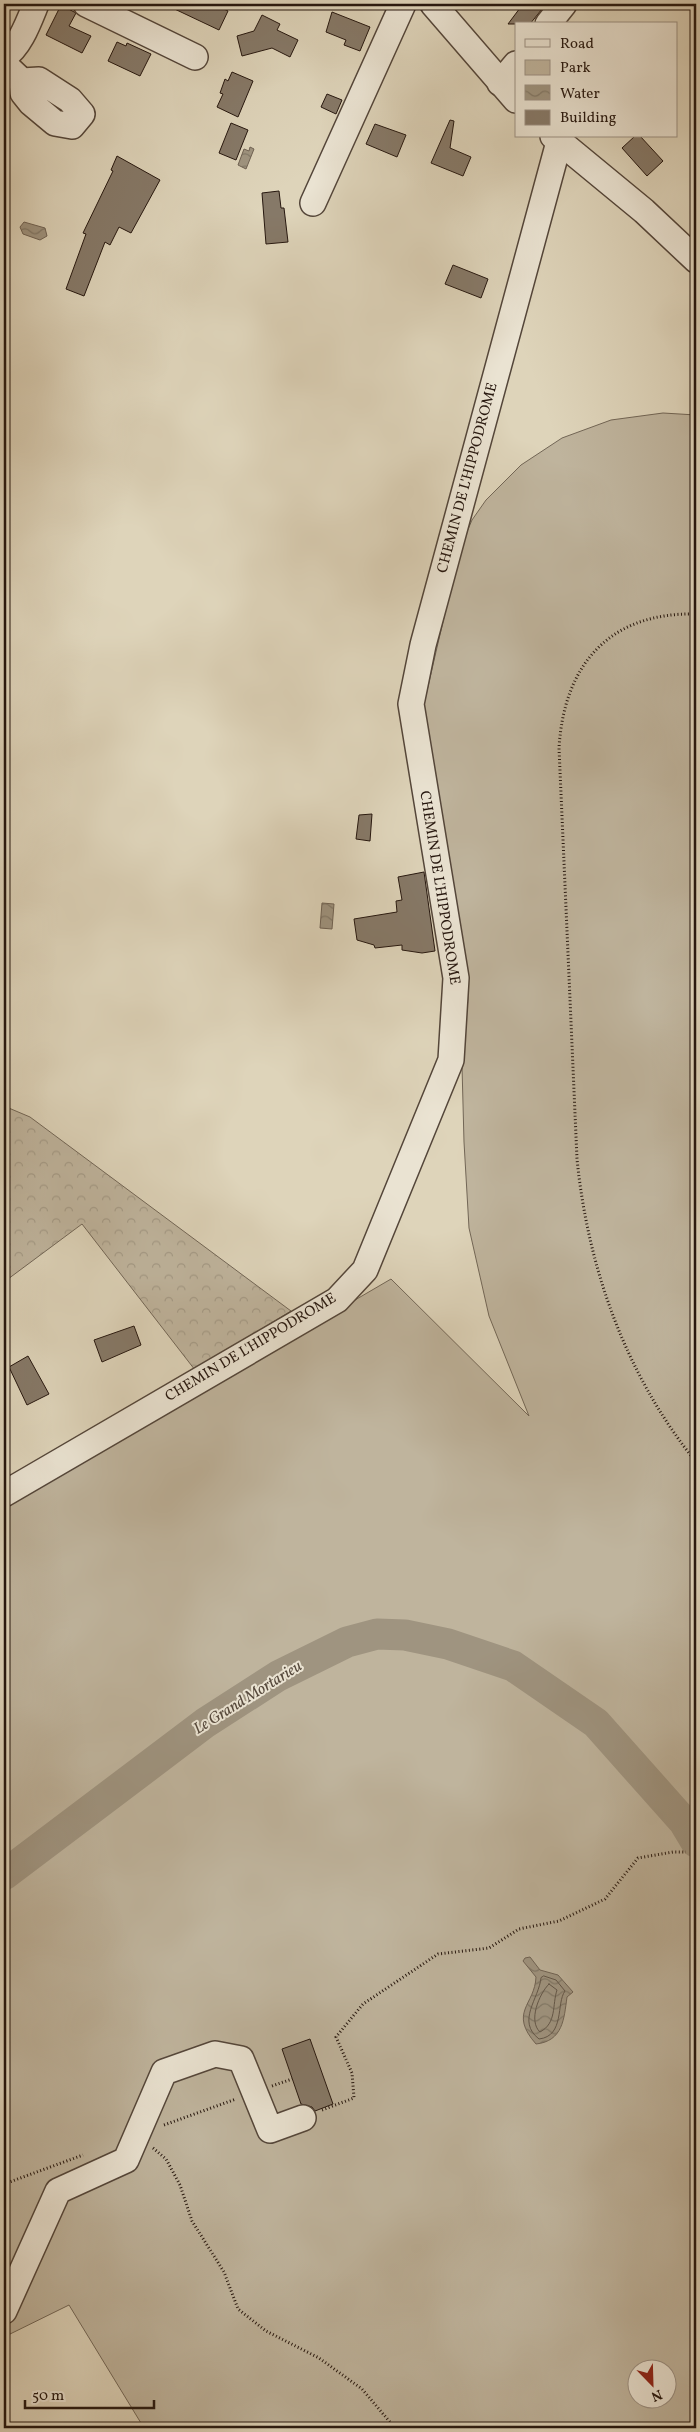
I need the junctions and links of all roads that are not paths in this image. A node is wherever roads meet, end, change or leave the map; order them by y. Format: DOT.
graph roads {
  1 [pos="36,4"];
  2 [pos="86,4"];
  3 [pos="403,4"];
  4 [pos="433,4"];
  5 [pos="564,4"];
  6 [pos="550,22"];
  7 [pos="194,57"];
  8 [pos="4,58"];
  9 [pos="4,64"];
  10 [pos="515,68"];
  11 [pos="22,81"];
  12 [pos="508,92"];
  13 [pos="556,139"];
  14 [pos="313,203"];
  15 [pos="696,260"];
  16 [pos="4,1494"];
  17 [pos="302,2118"];
  18 [pos="4,2311"];
  1 -- 8 [label="street"];
  2 -- 7 [label="street"];
  3 -- 14 [label="street"];
  4 -- 12 [label="street"];
  5 -- 6 [label="street"];
  9 -- 11 [label="street"];
  10 -- 12 [label="street"];
  13 -- 15 [label="street"];
  13 -- 16 [label="street, CHEMIN DE L'HIPPODROME"];
  17 -- 18 [label="street"];
}
